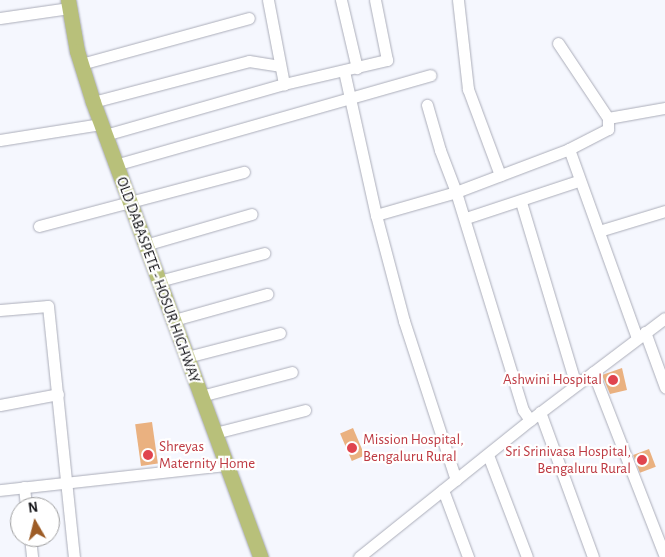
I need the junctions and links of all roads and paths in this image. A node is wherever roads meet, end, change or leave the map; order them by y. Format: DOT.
graph roads {
  1 [pos="268,0"];
  2 [pos="341,0"];
  3 [pos="375,0"];
  4 [pos="458,0"];
  5 [pos="68,4"];
  6 [pos="0,18"];
  7 [pos="249,18"];
  8 [pos="558,43"];
  9 [pos="81,64"];
  10 [pos="280,66"];
  11 [pos="357,68"];
  12 [pos="344,71"];
  13 [pos="430,75"];
  14 [pos="284,84"];
  15 [pos="350,98"];
  16 [pos="93,102"];
  17 [pos="427,105"];
  18 [pos="665,108"];
  19 [pos="608,118"];
  20 [pos="103,129"];
  21 [pos="0,140"];
  22 [pos="569,149"];
  23 [pos="115,165"];
  24 [pos="244,172"];
  25 [pos="500,175"];
  26 [pos="578,182"];
  27 [pos="456,192"];
  28 [pos="521,202"];
  29 [pos="129,203"];
  30 [pos="665,211"];
  31 [pos="252,214"];
  32 [pos="376,215"];
  33 [pos="466,218"];
  34 [pos="39,226"];
  35 [pos="598,231"];
  36 [pos="145,245"];
  37 [pos="264,252"];
  38 [pos="159,281"];
  39 [pos="267,294"];
  40 [pos="0,310"];
  41 [pos="665,318"];
  42 [pos="174,320"];
  43 [pos="280,333"];
  44 [pos="641,335"];
  45 [pos="187,357"];
  46 [pos="292,372"];
  47 [pos="593,372"];
  48 [pos="576,385"];
  49 [pos="665,387"];
  50 [pos="58,394"];
  51 [pos="201,396"];
  52 [pos="0,405"];
  53 [pos="305,410"];
  54 [pos="540,412"];
  55 [pos="530,420"];
  56 [pos="215,433"];
  57 [pos="488,455"];
  58 [pos="227,465"];
  59 [pos="66,480"];
  60 [pos="456,480"];
  61 [pos="24,487"];
  62 [pos="0,490"];
  63 [pos="443,490"];
  64 [pos="25,497"];
  65 [pos="74,557"];
  66 [pos="260,557"];
  67 [pos="359,557"];
  68 [pos="468,557"];
  69 [pos="527,557"];
  70 [pos="594,557"];
  71 [pos="665,557"];
  1 -- 10 [label="street"];
  2 -- 11 [label="street"];
  3 -- 11 [label="street"];
  4 -- 25 [label="street"];
  5 -- 6 [label="street"];
  5 -- 9 [label="main road, OLD DABASPETE - HOSUR HIGHWAY"];
  7 -- 9 [label="street"];
  8 -- 19 [label="street"];
  9 -- 16 [label="main road, OLD DABASPETE - HOSUR HIGHWAY"];
  10 -- 14 [label="street"];
  10 -- 16 [label="street"];
  11 -- 12 [label="street"];
  12 -- 14 [label="street"];
  12 -- 15 [label="street"];
  13 -- 15 [label="street"];
  14 -- 20 [label="street"];
  15 -- 23 [label="street"];
  15 -- 32 [label="street"];
  16 -- 20 [label="main road, OLD DABASPETE - HOSUR HIGHWAY"];
  17 -- 27 [label="street"];
  18 -- 19 [label="street"];
  19 -- 22 [label="street"];
  20 -- 21 [label="street"];
  20 -- 23 [label="main road, OLD DABASPETE - HOSUR HIGHWAY"];
  22 -- 25 [label="street"];
  22 -- 26 [label="street"];
  23 -- 29 [label="main road, OLD DABASPETE - HOSUR HIGHWAY"];
  24 -- 29 [label="street"];
  25 -- 27 [label="street"];
  26 -- 28 [label="street"];
  26 -- 35 [label="street"];
  27 -- 32 [label="street"];
  27 -- 33 [label="street"];
  28 -- 33 [label="street"];
  28 -- 48 [label="street"];
  29 -- 34 [label="street"];
  29 -- 36 [label="main road, OLD DABASPETE - HOSUR HIGHWAY"];
  30 -- 35 [label="street"];
  31 -- 36 [label="street"];
  32 -- 60 [label="street"];
  33 -- 55 [label="street"];
  35 -- 44 [label="street"];
  36 -- 38 [label="main road, OLD DABASPETE - HOSUR HIGHWAY"];
  37 -- 38 [label="street"];
  38 -- 42 [label="main road, OLD DABASPETE - HOSUR HIGHWAY"];
  39 -- 42 [label="street"];
  40 -- 50 [label="street"];
  41 -- 44 [label="street"];
  42 -- 45 [label="main road, OLD DABASPETE - HOSUR HIGHWAY"];
  43 -- 45 [label="street"];
  44 -- 47 [label="street"];
  44 -- 49 [label="street"];
  45 -- 51 [label="main road, OLD DABASPETE - HOSUR HIGHWAY"];
  46 -- 51 [label="street"];
  47 -- 48 [label="street"];
  47 -- 71 [label="street"];
  48 -- 54 [label="street"];
  50 -- 52 [label="street"];
  50 -- 59 [label="street"];
  51 -- 56 [label="main road, OLD DABASPETE - HOSUR HIGHWAY"];
  53 -- 56 [label="street"];
  54 -- 55 [label="street"];
  54 -- 70 [label="street"];
  55 -- 57 [label="street"];
  56 -- 58 [label="main road, OLD DABASPETE - HOSUR HIGHWAY"];
  57 -- 60 [label="street"];
  57 -- 69 [label="street"];
  58 -- 59 [label="street"];
  58 -- 66 [label="main road, OLD DABASPETE - HOSUR HIGHWAY"];
  59 -- 61 [label="street"];
  59 -- 65 [label="street"];
  60 -- 63 [label="street"];
  61 -- 62 [label="street"];
  61 -- 64 [label="street"];
  63 -- 67 [label="street"];
  63 -- 68 [label="street"];
}
